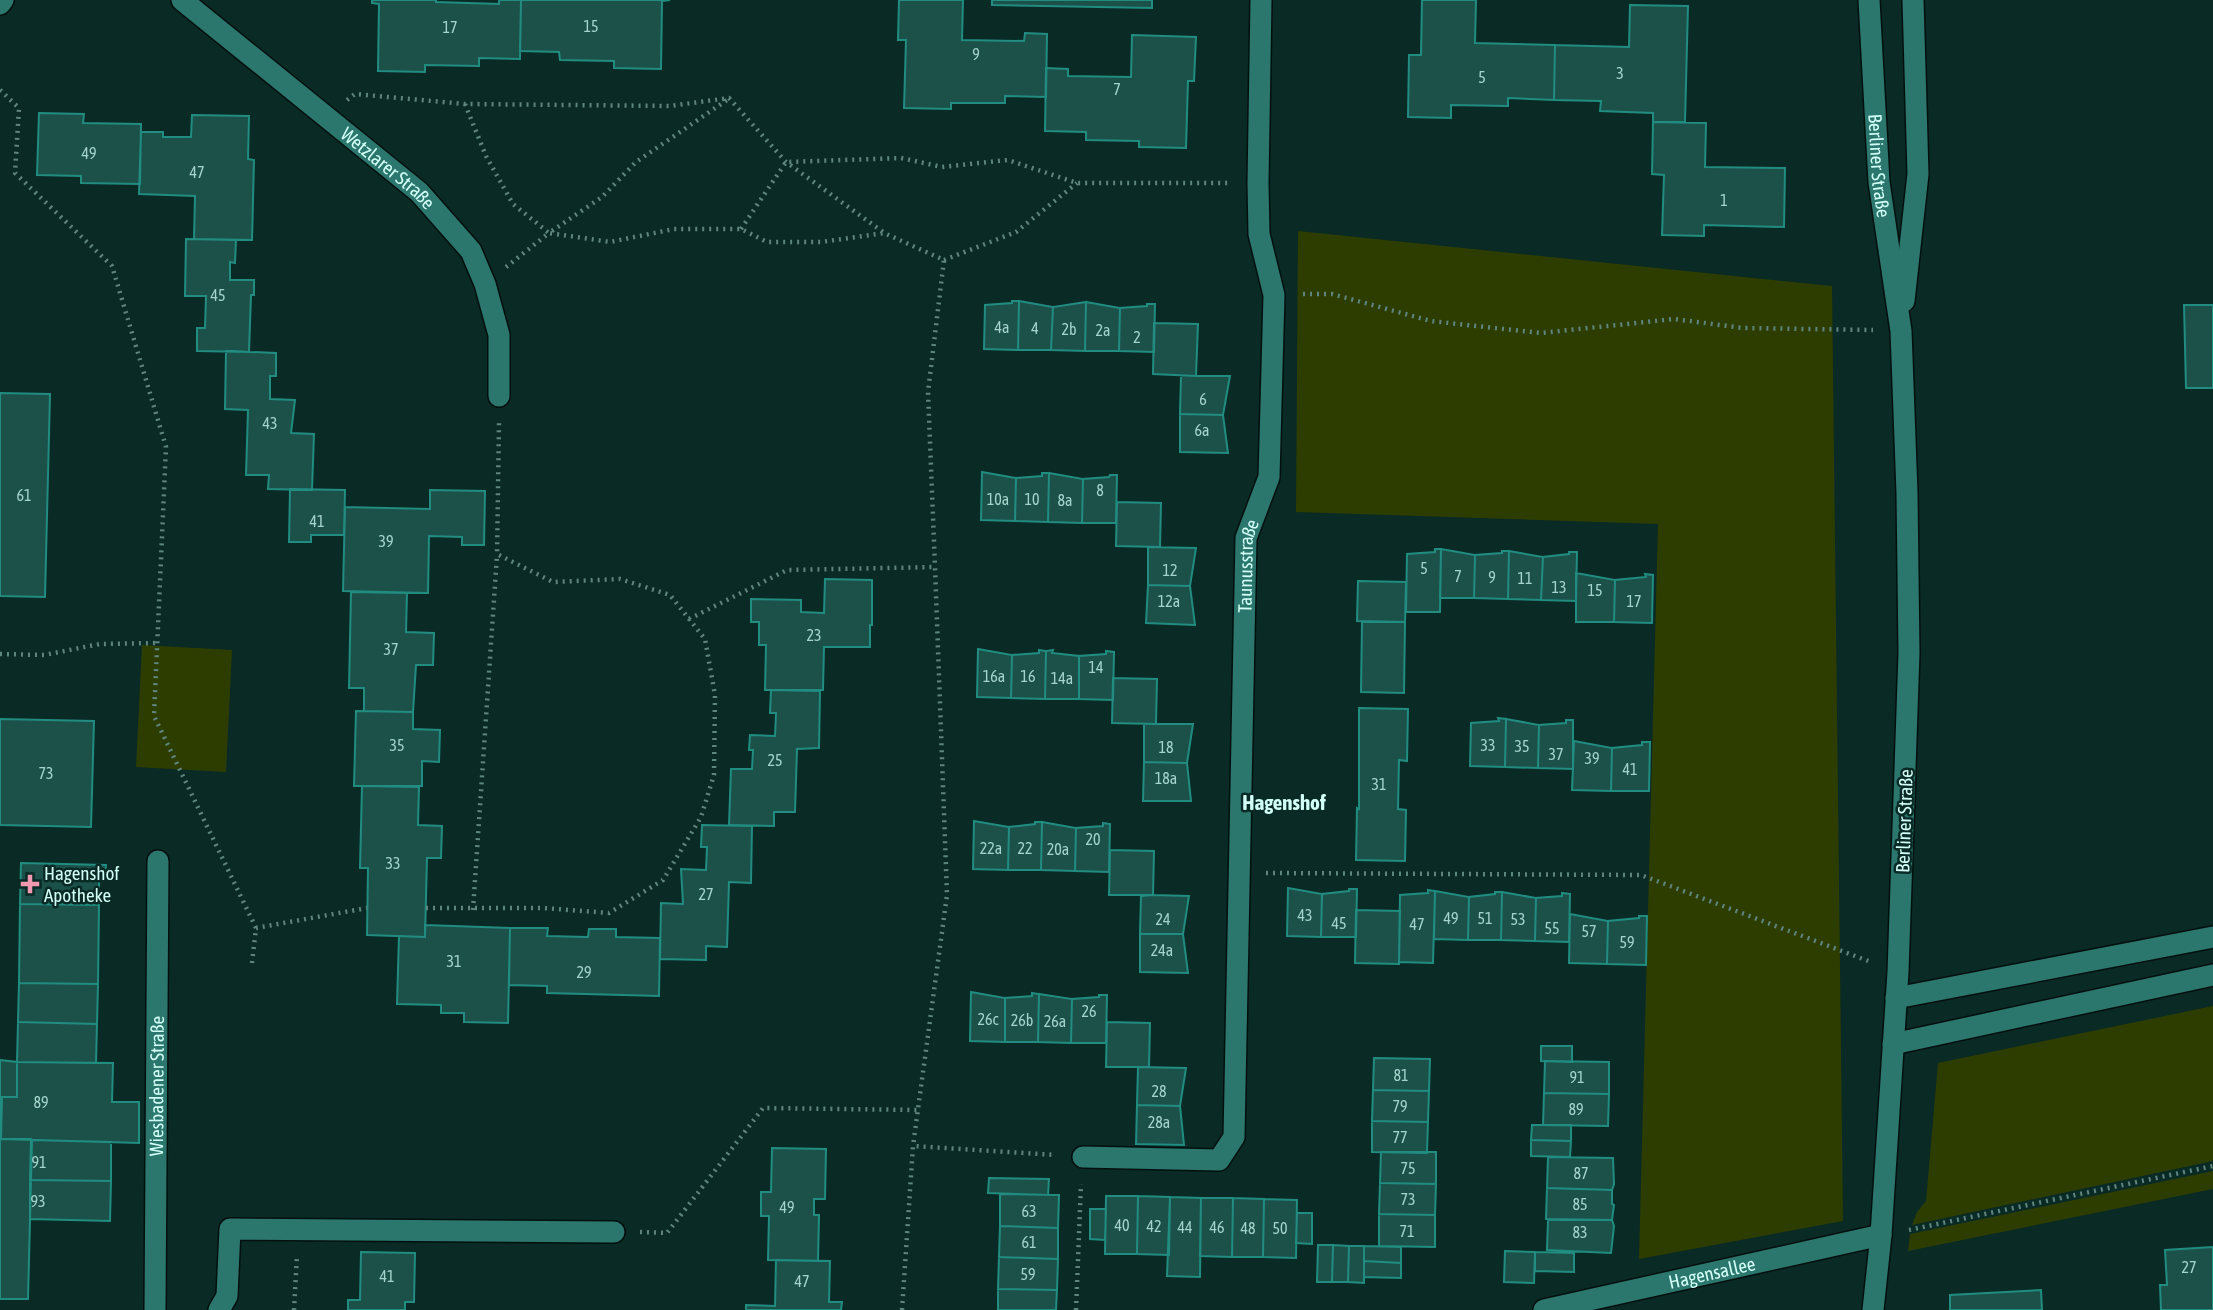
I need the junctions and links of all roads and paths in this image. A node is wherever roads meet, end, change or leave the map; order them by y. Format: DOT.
graph roads {
  1 [pos="1261,0"];
  2 [pos="1870,0"];
  3 [pos="1913,0"];
  4 [pos="191,3"];
  5 [pos="0,90"];
  6 [pos="729,98"];
  7 [pos="465,104"];
  8 [pos="328,116"];
  9 [pos="786,162"];
  10 [pos="1077,183"];
  11 [pos="1258,183"];
  12 [pos="741,229"];
  13 [pos="549,233"];
  14 [pos="884,233"];
  15 [pos="944,260"];
  16 [pos="485,284"];
  17 [pos="1274,295"];
  18 [pos="1901,331"];
  19 [pos="499,396"];
  20 [pos="497,554"];
  21 [pos="934,567"];
  22 [pos="689,619"];
  23 [pos="159,643"];
  24 [pos="0,654"];
  25 [pos="158,861"];
  26 [pos="1240,873"];
  27 [pos="367,908"];
  28 [pos="426,908"];
  29 [pos="473,910"];
  30 [pos="256,928"];
  31 [pos="2213,937"];
  32 [pos="252,963"];
  33 [pos="1898,972"];
  34 [pos="2213,975"];
  35 [pos="1896,998"];
  36 [pos="1893,1044"];
  37 [pos="918,1110"];
  38 [pos="913,1146"];
  39 [pos="1083,1157"];
  40 [pos="2213,1166"];
  41 [pos="299,1229"];
  42 [pos="614,1232"];
  43 [pos="1881,1235"];
  44 [pos="155,1310"];
  45 [pos="219,1310"];
  46 [pos="293,1310"];
  47 [pos="902,1310"];
  48 [pos="1076,1310"];
  49 [pos="1544,1310"];
  50 [pos="1873,1310"];
  1 -- 11 [label="street, Taunusstraße"];
  2 -- 18 [label="street, Berliner Straße"];
  3 -- 18 [label="street, Berliner Straße"];
  4 -- 8 [label="street, Wetzlarer Straße"];
  5 -- 23 [label="path"];
  6 -- 7 [label="path"];
  6 -- 9 [label="path"];
  6 -- 13 [label="path"];
  7 -- 8 [label="path"];
  7 -- 13 [label="path"];
  8 -- 16 [label="street, Wetzlarer Straße"];
  9 -- 10 [label="path"];
  9 -- 12 [label="path"];
  9 -- 14 [label="path"];
  10 -- 11 [label="path"];
  10 -- 15 [label="path"];
  11 -- 17 [label="street, Taunusstraße"];
  12 -- 13 [label="path"];
  12 -- 14 [label="path"];
  13 -- 16 [label="path"];
  14 -- 15 [label="path"];
  15 -- 21 [label="path"];
  16 -- 19 [label="street, Wetzlarer Straße"];
  17 -- 18 [label="path"];
  17 -- 26 [label="street, Taunusstraße"];
  18 -- 33 [label="street, Berliner Straße"];
  19 -- 20 [label="path"];
  20 -- 22 [label="path"];
  20 -- 29 [label="path"];
  21 -- 22 [label="path"];
  21 -- 37 [label="path"];
  22 -- 29 [label="path"];
  23 -- 24 [label="path"];
  23 -- 30 [label="path"];
  25 -- 44 [label="street, Wiesbadener Straße"];
  26 -- 33 [label="path"];
  26 -- 39 [label="street, Taunusstraße"];
  27 -- 30 [label="path"];
  28 -- 29 [label="path"];
  30 -- 32 [label="path"];
  31 -- 35 [label="street"];
  33 -- 35 [label="street, Berliner Straße"];
  34 -- 36 [label="street"];
  35 -- 36 [label="street, Berliner Straße"];
  36 -- 43 [label="street, Berliner Straße"];
  37 -- 38 [label="path"];
  37 -- 42 [label="path"];
  38 -- 39 [label="path"];
  38 -- 47 [label="path"];
  39 -- 48 [label="path"];
  40 -- 43 [label="path"];
  41 -- 42 [label="street"];
  41 -- 45 [label="street"];
  41 -- 46 [label="path"];
  43 -- 49 [label="street, Hagensallee"];
  43 -- 50 [label="street, Berliner Straße"];
}
